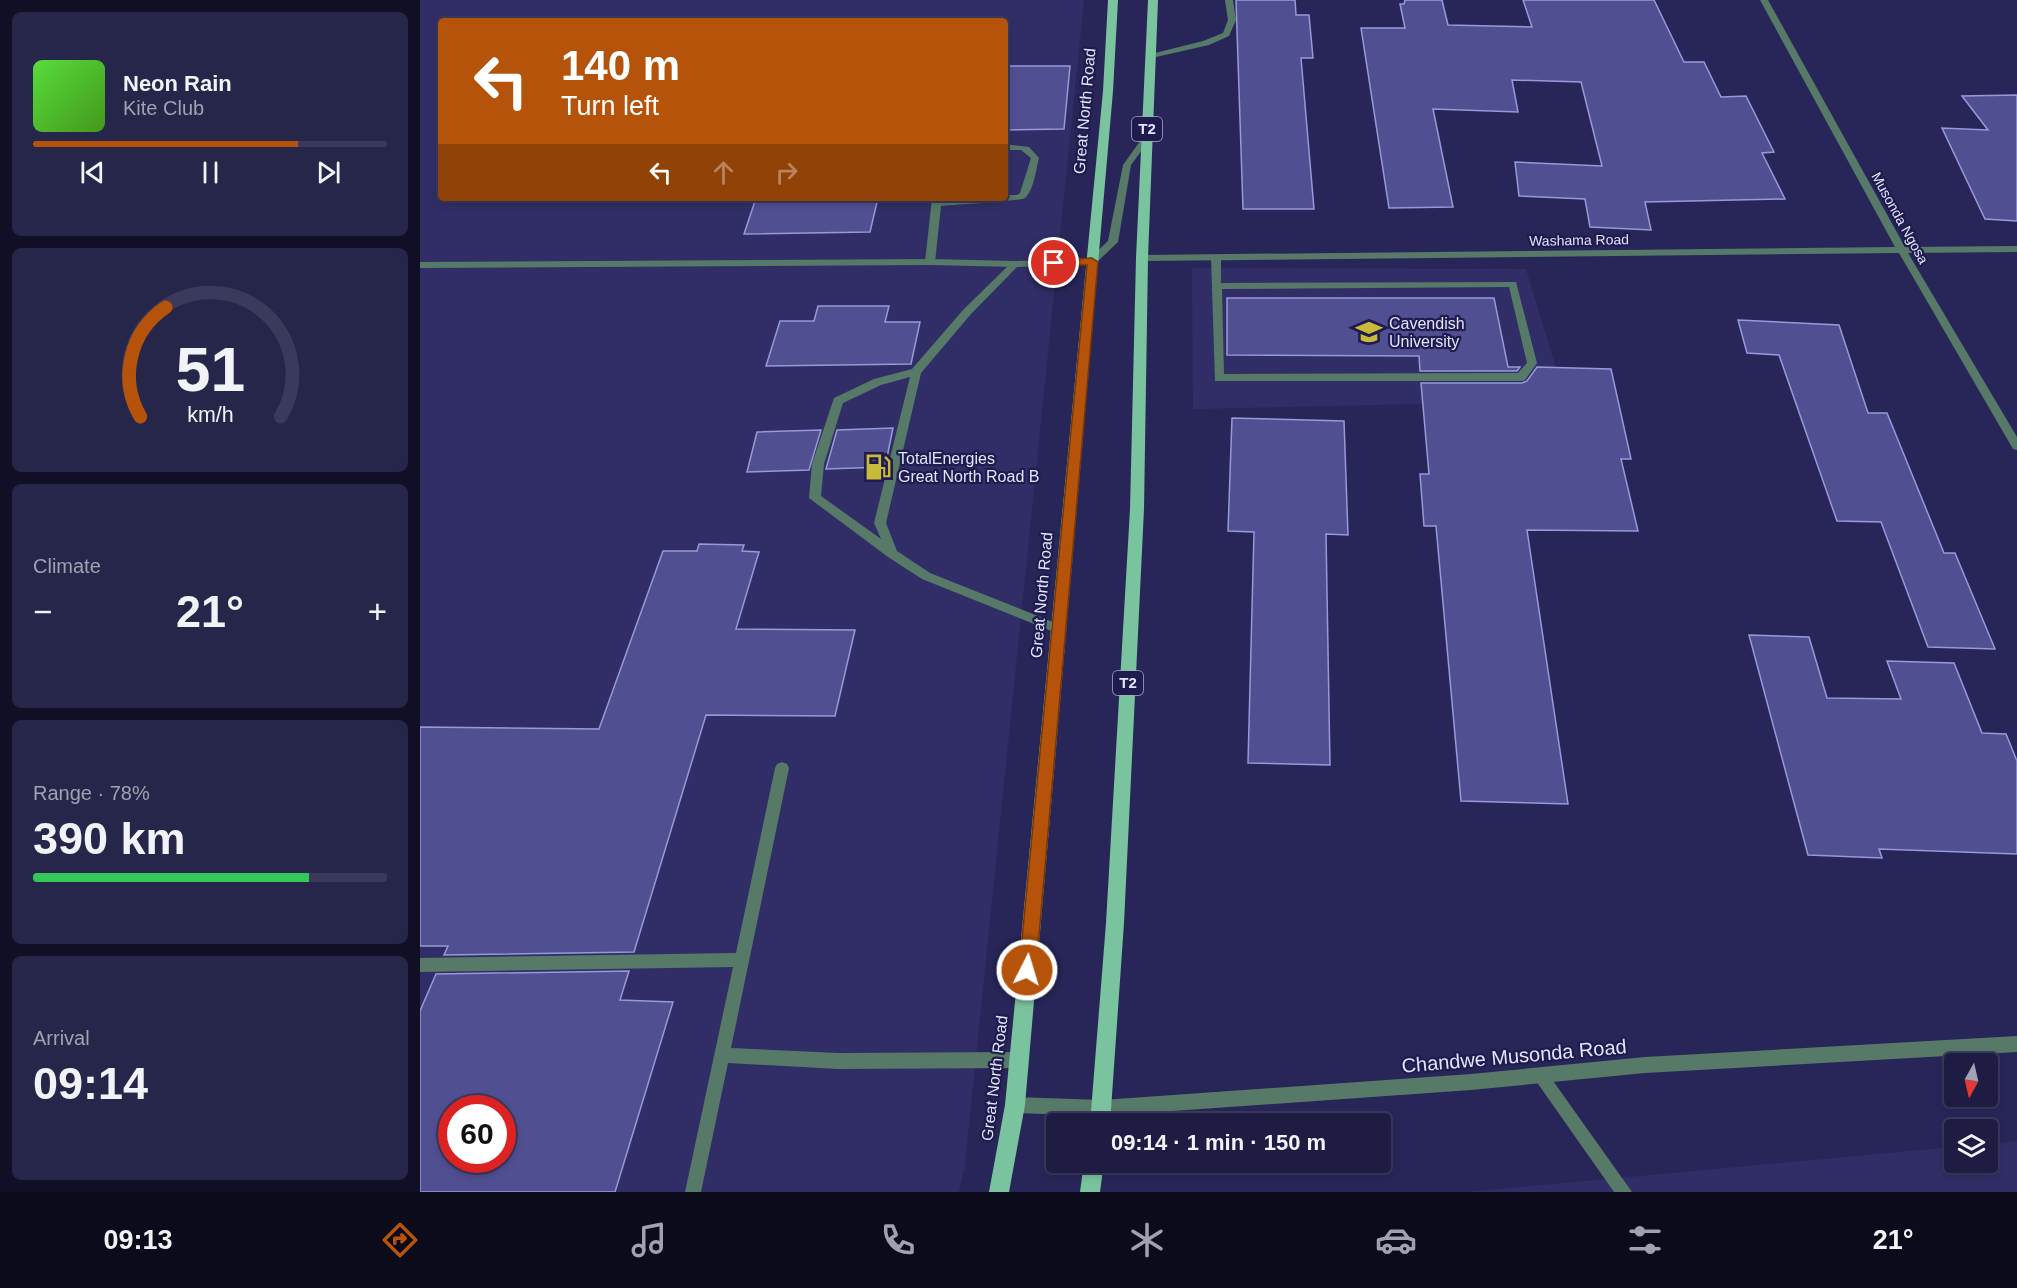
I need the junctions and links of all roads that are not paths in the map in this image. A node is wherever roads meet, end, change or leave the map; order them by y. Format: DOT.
graph roads {
  1 [pos="1113,0"];
  2 [pos="1153,0"];
  3 [pos="1229,0"];
  4 [pos="1764,0"];
  5 [pos="1150,57"];
  6 [pos="1146,139"];
  7 [pos="1008,147"];
  8 [pos="1008,198"];
  9 [pos="937,201"];
  10 [pos="1901,249"];
  11 [pos="2017,249"];
  12 [pos="1216,257"];
  13 [pos="1142,258"];
  14 [pos="930,262"];
  15 [pos="1092,262"];
  16 [pos="1015,264"];
  17 [pos="420,265"];
  18 [pos="1216,286"];
  19 [pos="916,372"];
  20 [pos="2017,446"];
  21 [pos="892,554"];
  22 [pos="1059,629"];
  23 [pos="782,768"];
  24 [pos="741,960"];
  25 [pos="420,965"];
  26 [pos="2017,1044"];
  27 [pos="722,1055"];
  28 [pos="1019,1060"];
  29 [pos="1541,1076"];
  30 [pos="1015,1105"];
  31 [pos="1078,1113"];
  32 [pos="1101,1113"];
  33 [pos="1135,1113"];
  34 [pos="1093,1173"];
  35 [pos="693,1192"];
  36 [pos="999,1192"];
  37 [pos="1090,1192"];
  38 [pos="1624,1192"];
  1 -- 15 [label="main road, Great North Road"];
  2 -- 5 [label="main road, T2"];
  3 -- 5 [label="street"];
  4 -- 10 [label="street, Musonda Ngosa"];
  5 -- 6 [label="main road, T2"];
  6 -- 13 [label="main road, T2"];
  6 -- 15 [label="street"];
  7 -- 8 [label="street"];
  9 -- 14 [label="street"];
  10 -- 11 [label="street, Washama Road"];
  10 -- 12 [label="street, Washama Road"];
  10 -- 20 [label="street, Musonda Ngosa"];
  12 -- 13 [label="street, Washama Road"];
  12 -- 18 [label="street"];
  13 -- 32 [label="main road, T2"];
  14 -- 16 [label="street"];
  14 -- 17 [label="street"];
  15 -- 16 [label="street"];
  15 -- 22 [label="main road, Great North Road"];
  16 -- 19 [label="street"];
  18 -- 18 [label="street"];
  19 -- 21 [label="street"];
  19 -- 21 [label="street"];
  21 -- 22 [label="street"];
  22 -- 28 [label="main road, Great North Road"];
  23 -- 24 [label="street"];
  24 -- 25 [label="street"];
  24 -- 27 [label="street"];
  26 -- 29 [label="street, Chandwe Musonda Road"];
  27 -- 28 [label="street"];
  27 -- 35 [label="street"];
  28 -- 30 [label="main road, Great North Road"];
  29 -- 33 [label="street, Chandwe Musonda Road"];
  29 -- 38 [label="street"];
  30 -- 31 [label="street, Chandwe Musonda Road"];
  30 -- 36 [label="main road, Great North Road"];
  34 -- 37 [label="main road"];
}
